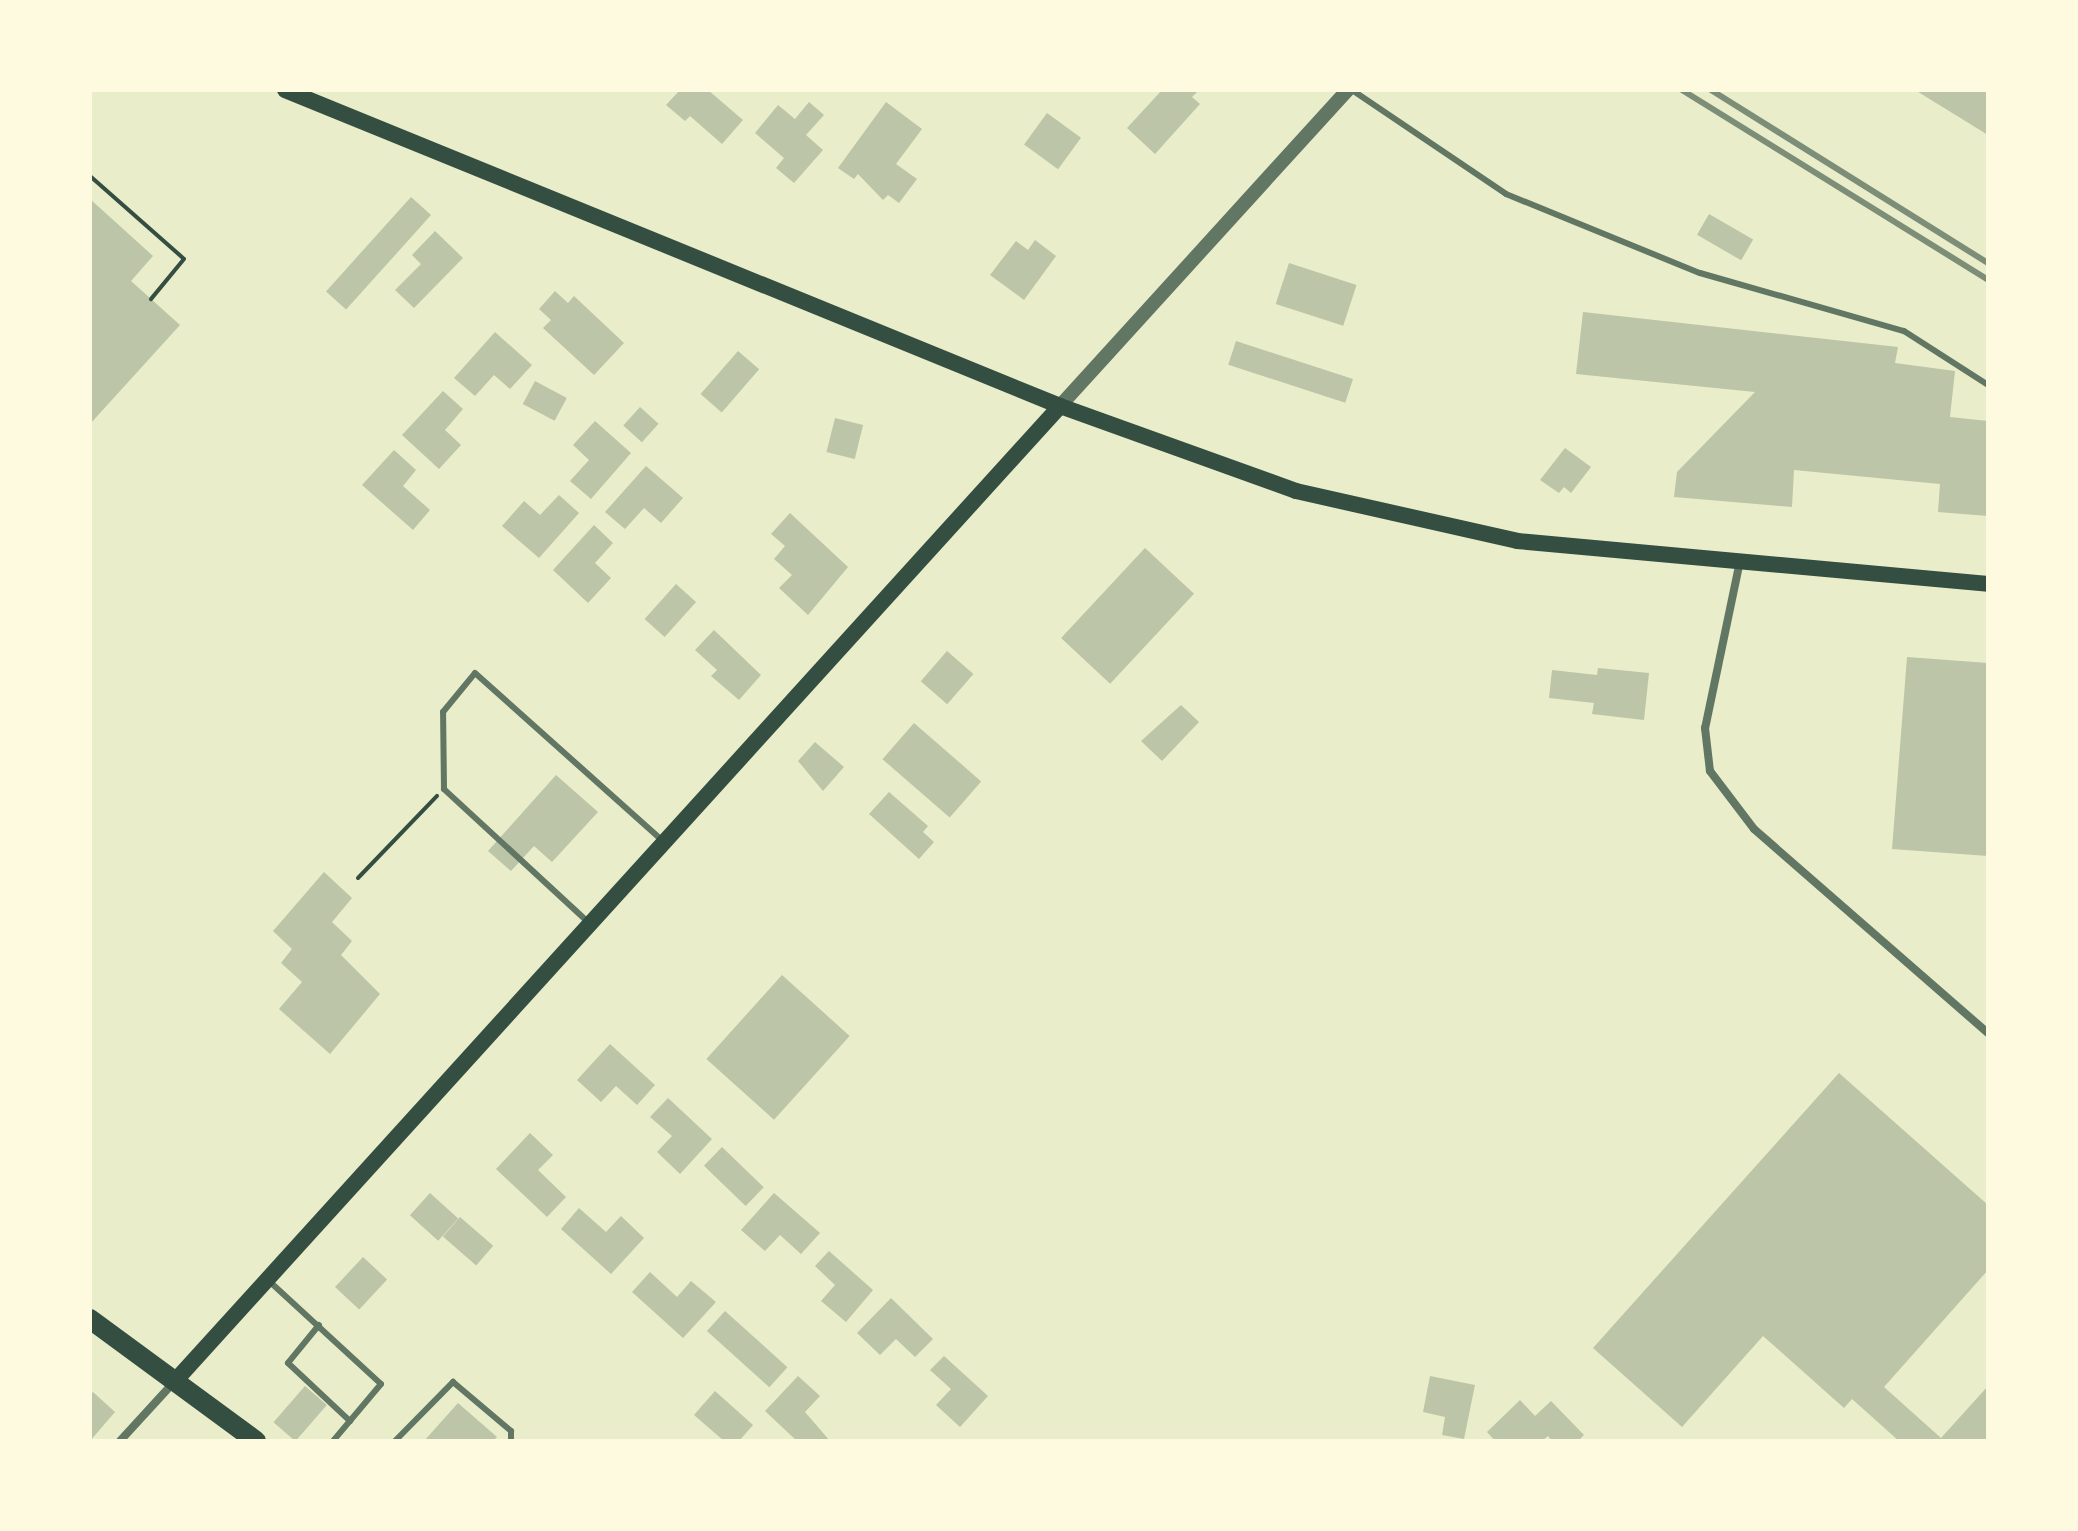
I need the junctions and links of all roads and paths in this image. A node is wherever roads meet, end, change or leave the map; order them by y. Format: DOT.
graph roads {
  1 [pos="285,90"];
  2 [pos="1350,90"];
  3 [pos="90,176"];
  4 [pos="151,299"];
  5 [pos="1988,385"];
  6 [pos="1060,406"];
  7 [pos="1740,560"];
  8 [pos="1988,584"];
  9 [pos="444,789"];
  10 [pos="666,844"];
  11 [pos="358,878"];
  12 [pos="592,925"];
  13 [pos="1988,1033"];
  14 [pos="268,1280"];
  15 [pos="90,1319"];
  16 [pos="319,1325"];
  17 [pos="176,1380"];
  18 [pos="350,1421"];
  19 [pos="120,1441"];
  20 [pos="256,1441"];
  21 [pos="333,1441"];
  22 [pos="395,1441"];
  23 [pos="511,1441"];
  1 -- 6 [label="main road"];
  2 -- 5 [label="lane"];
  2 -- 6 [label="street"];
  3 -- 4 [label="path"];
  6 -- 7 [label="main road"];
  6 -- 10 [label="main road"];
  7 -- 8 [label="main road"];
  7 -- 13 [label="street"];
  9 -- 10 [label="lane"];
  9 -- 11 [label="path"];
  9 -- 12 [label="lane"];
  10 -- 12 [label="main road"];
  12 -- 14 [label="main road"];
  14 -- 16 [label="lane"];
  14 -- 17 [label="main road"];
  15 -- 17 [label="main road"];
  16 -- 18 [label="lane"];
  16 -- 18 [label="lane"];
  17 -- 19 [label="street"];
  17 -- 20 [label="main road"];
  18 -- 21 [label="lane"];
  22 -- 23 [label="lane"];
}
